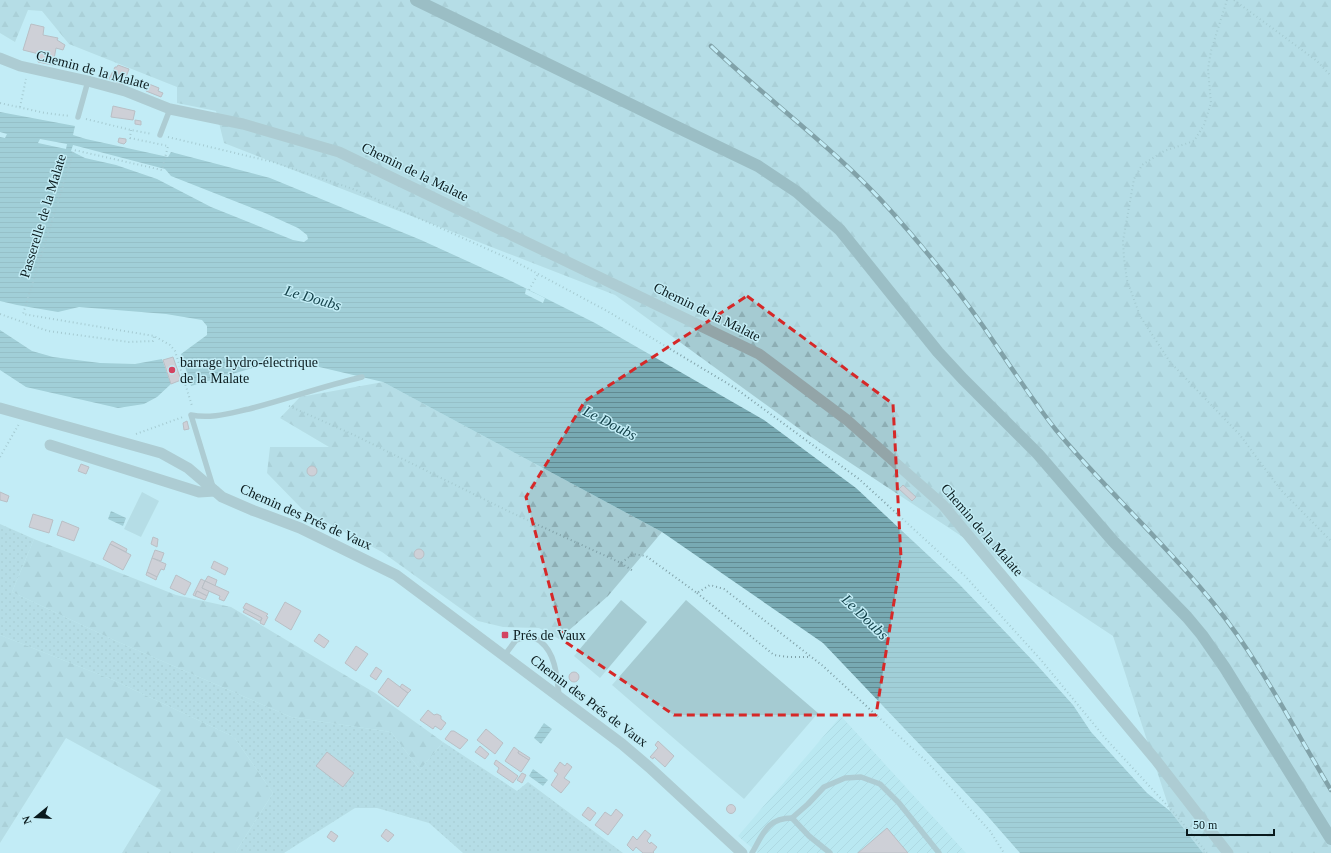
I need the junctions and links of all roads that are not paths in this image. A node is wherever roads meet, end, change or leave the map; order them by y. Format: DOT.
graph roads {
  1 [pos="416,0"];
  2 [pos="0,58"];
  3 [pos="88,81"];
  4 [pos="170,109"];
  5 [pos="78,117"];
  6 [pos="160,135"];
  7 [pos="362,377"];
  8 [pos="0,408"];
  9 [pos="50,445"];
  10 [pos="215,491"];
  11 [pos="504,656"];
  12 [pos="560,698"];
  13 [pos="792,818"];
  14 [pos="1331,840"];
  15 [pos="742,853"];
  16 [pos="752,853"];
  17 [pos="830,853"];
  18 [pos="939,853"];
  19 [pos="1228,853"];
  1 -- 14 [label="main road"];
  2 -- 3 [label="street, Chemin de la Malate"];
  3 -- 4 [label="street, Chemin de la Malate"];
  3 -- 5 [label="lane"];
  4 -- 6 [label="lane"];
  4 -- 19 [label="street, Chemin de la Malate"];
  7 -- 10 [label="lane"];
  8 -- 10 [label="street, Chemin des Prés de Vaux"];
  9 -- 10 [label="street"];
  10 -- 11 [label="street, Chemin des Prés de Vaux"];
  11 -- 12 [label="street, Chemin des Prés de Vaux"];
  11 -- 12 [label="lane"];
  12 -- 15 [label="street, Chemin des Prés de Vaux"];
  13 -- 16 [label="lane"];
  13 -- 17 [label="lane"];
  13 -- 18 [label="lane"];
}
